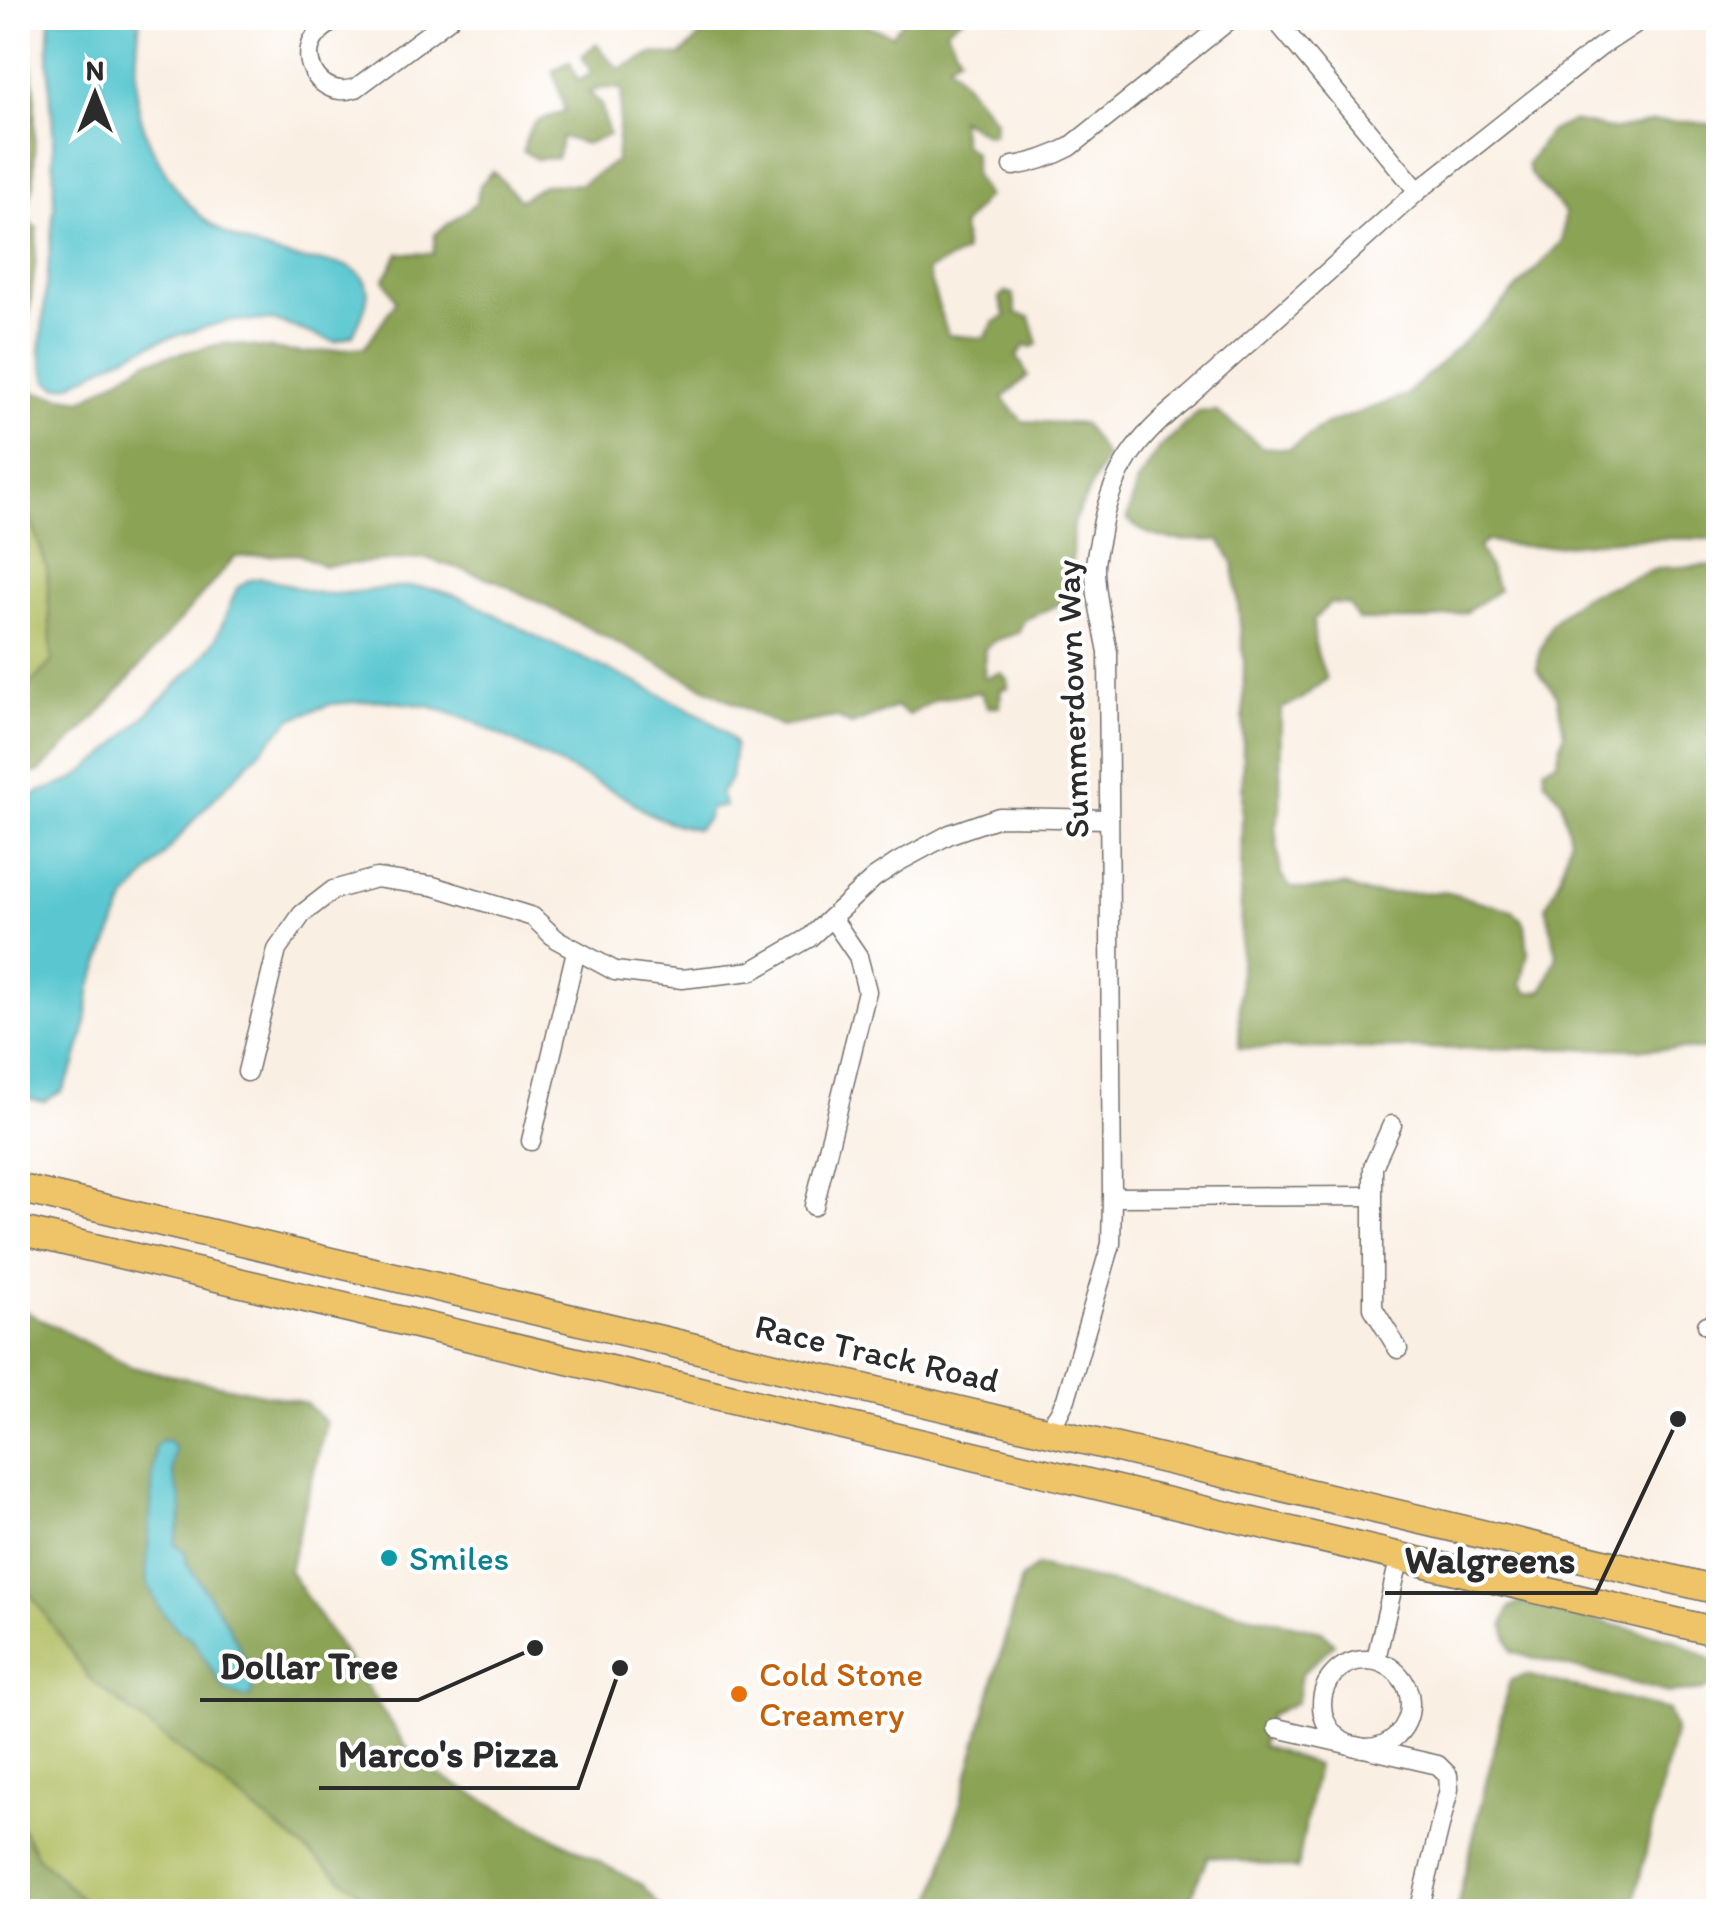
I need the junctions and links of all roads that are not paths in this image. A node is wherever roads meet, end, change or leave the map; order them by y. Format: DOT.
graph roads {
  1 [pos="342,18"];
  2 [pos="450,18"];
  3 [pos="1232,18"];
  4 [pos="1274,18"];
  5 [pos="1644,18"];
  6 [pos="1013,166"];
  7 [pos="1418,191"];
  8 [pos="1109,820"];
  9 [pos="832,918"];
  10 [pos="576,951"];
  11 [pos="247,1072"];
  12 [pos="1392,1125"];
  13 [pos="532,1141"];
  14 [pos="18,1188"];
  15 [pos="1373,1196"];
  16 [pos="1112,1197"];
  17 [pos="814,1206"];
  18 [pos="18,1230"];
  19 [pos="522,1307"];
  20 [pos="513,1347"];
  21 [pos="1398,1349"];
  22 [pos="1046,1432"];
  23 [pos="1408,1517"];
  24 [pos="1400,1556"];
  25 [pos="1718,1590"];
  26 [pos="1718,1632"];
  27 [pos="1376,1659"];
  28 [pos="1277,1728"];
  29 [pos="1356,1747"];
  30 [pos="1419,1912"];
  1 -- 2 [label="street"];
  3 -- 6 [label="street"];
  4 -- 7 [label="street"];
  5 -- 7 [label="street, Summerdown Way"];
  7 -- 8 [label="street, Summerdown Way"];
  8 -- 9 [label="street"];
  8 -- 16 [label="street, Summerdown Way"];
  9 -- 10 [label="street"];
  9 -- 17 [label="street"];
  10 -- 11 [label="street"];
  10 -- 13 [label="street"];
  12 -- 15 [label="street"];
  14 -- 19 [label="main road, Race Track Road"];
  15 -- 16 [label="street"];
  15 -- 21 [label="street"];
  16 -- 22 [label="street, Summerdown Way"];
  18 -- 20 [label="main road"];
  19 -- 20 [label="main road"];
  19 -- 22 [label="main road, Race Track Road"];
  20 -- 24 [label="main road"];
  22 -- 23 [label="main road, Race Track Road"];
  23 -- 24 [label="main road"];
  23 -- 25 [label="main road, Race Track Road"];
  24 -- 26 [label="main road"];
  24 -- 27 [label="street"];
  27 -- 29 [label="street"];
  27 -- 29 [label="street"];
  28 -- 29 [label="street"];
  29 -- 30 [label="street"];
}
